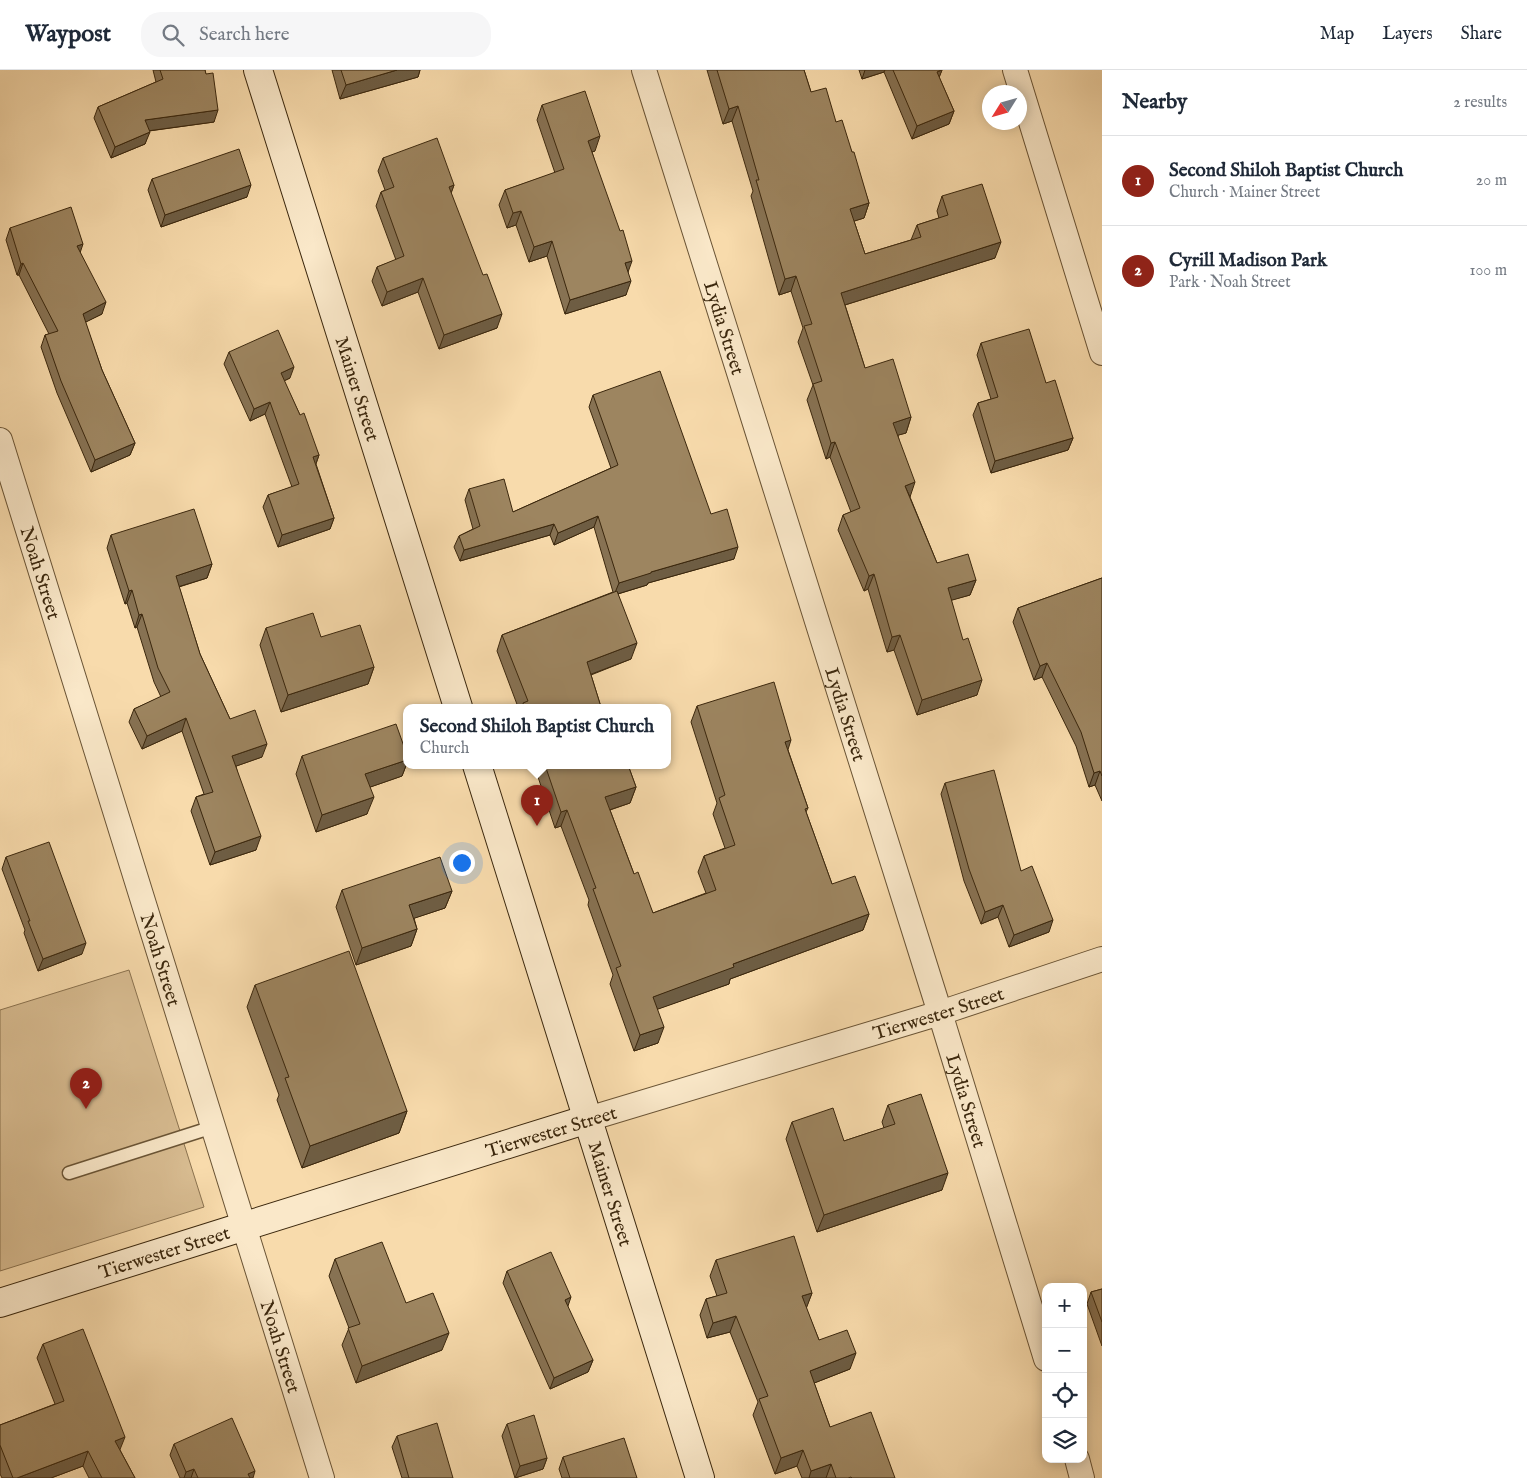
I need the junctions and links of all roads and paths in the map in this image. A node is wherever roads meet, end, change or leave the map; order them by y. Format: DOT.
graph roads {
  1 [pos="258,70"];
  2 [pos="644,70"];
  3 [pos="1015,70"];
  4 [pos="1102,353"];
  5 [pos="0,440"];
  6 [pos="457,704"];
  7 [pos="478,769"];
  8 [pos="1102,959"];
  9 [pos="940,1013"];
  10 [pos="588,1119"];
  11 [pos="213,1127"];
  12 [pos="69,1173"];
  13 [pos="244,1228"];
  14 [pos="0,1304"];
  15 [pos="1042,1346"];
  16 [pos="1077,1463"];
  17 [pos="322,1478"];
  18 [pos="700,1478"];
  19 [pos="1082,1478"];
  1 -- 6 [label="street, Mainer Street"];
  2 -- 9 [label="street, Lydia Street"];
  3 -- 4 [label="street"];
  5 -- 11 [label="street, Noah Street"];
  7 -- 10 [label="street, Mainer Street"];
  8 -- 9 [label="street, Tierwester Street"];
  9 -- 10 [label="street, Tierwester Street"];
  9 -- 15 [label="street, Lydia Street"];
  10 -- 13 [label="street, Tierwester Street"];
  10 -- 18 [label="street, Mainer Street"];
  11 -- 12 [label="lane"];
  11 -- 13 [label="street, Noah Street"];
  13 -- 14 [label="street, Tierwester Street"];
  13 -- 17 [label="street, Noah Street"];
  16 -- 19 [label="street"];
}
